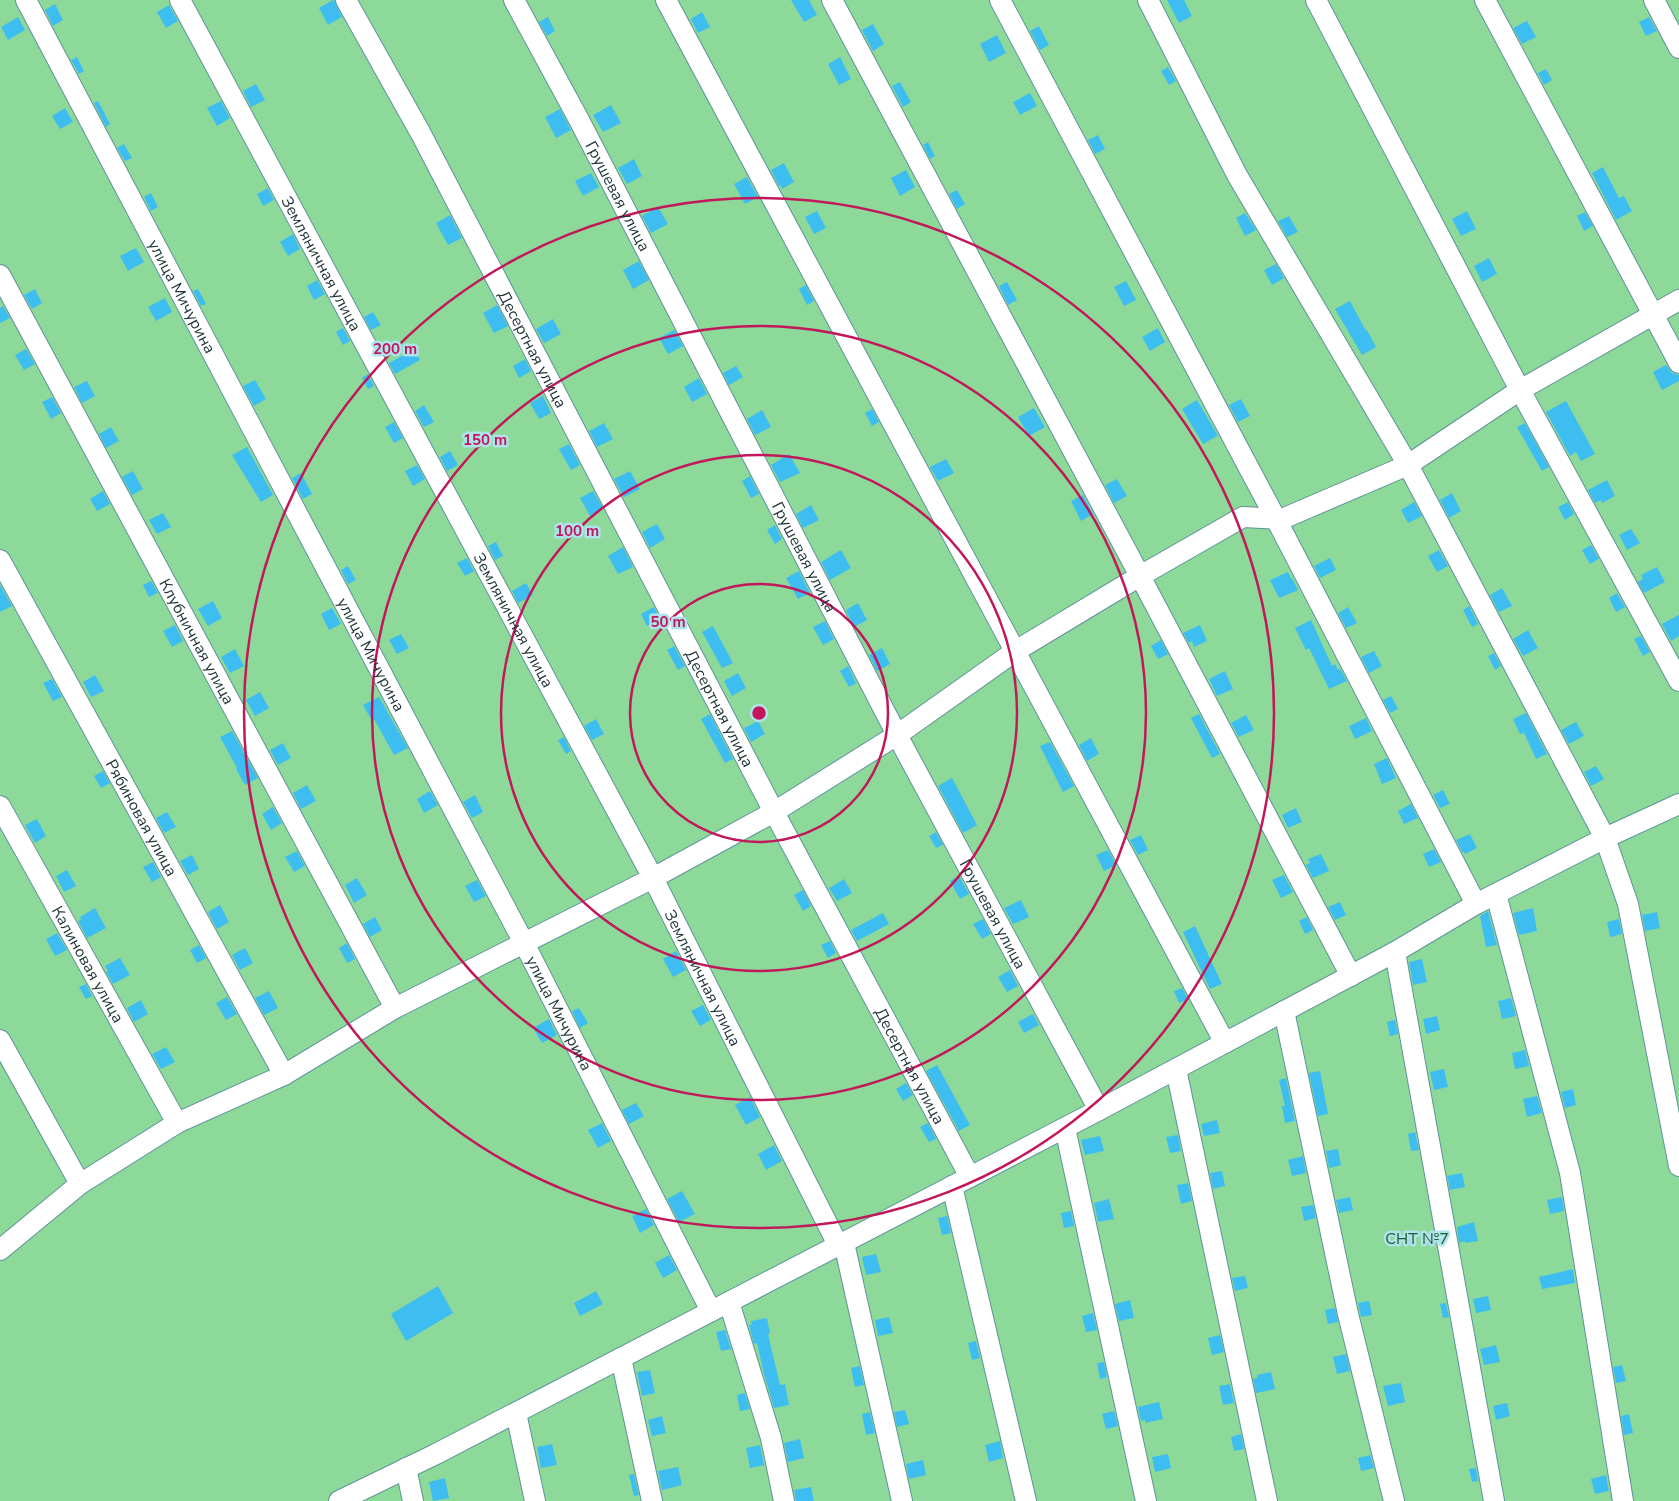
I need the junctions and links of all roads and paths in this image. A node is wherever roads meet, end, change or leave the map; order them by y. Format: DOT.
graph roads {
  1 [pos="26,0"];
  2 [pos="180,0"];
  3 [pos="346,0"];
  4 [pos="514,0"];
  5 [pos="666,0"];
  6 [pos="832,0"];
  7 [pos="1000,0"];
  8 [pos="1148,0"];
  9 [pos="1316,0"];
  10 [pos="1485,0"];
  11 [pos="1654,0"];
  12 [pos="1679,48"];
  13 [pos="0,275"];
  14 [pos="1679,300"];
  15 [pos="1653,316"];
  16 [pos="1679,364"];
  17 [pos="1520,390"];
  18 [pos="1408,465"];
  19 [pos="1276,519"];
  20 [pos="0,560"];
  21 [pos="1140,576"];
  22 [pos="1014,652"];
  23 [pos="1679,681"];
  24 [pos="897,735"];
  25 [pos="1679,804"];
  26 [pos="0,806"];
  27 [pos="774,812"];
  28 [pos="1605,838"];
  29 [pos="653,878"];
  30 [pos="1496,894"];
  31 [pos="1476,904"];
  32 [pos="524,943"];
  33 [pos="1395,952"];
  34 [pos="1351,976"];
  35 [pos="395,1008"];
  36 [pos="1284,1011"];
  37 [pos="0,1040"];
  38 [pos="1225,1043"];
  39 [pos="1176,1069"];
  40 [pos="284,1075"];
  41 [pos="1099,1110"];
  42 [pos="177,1123"];
  43 [pos="1065,1128"];
  44 [pos="1679,1166"];
  45 [pos="961,1182"];
  46 [pos="80,1184"];
  47 [pos="841,1244"];
  48 [pos="0,1250"];
  49 [pos="720,1307"];
  50 [pos="621,1358"];
  51 [pos="516,1413"];
  52 [pos="406,1468"];
  53 [pos="339,1501"];
  54 [pos="413,1501"];
  55 [pos="535,1501"];
  56 [pos="652,1501"];
  57 [pos="784,1501"];
  58 [pos="902,1501"];
  59 [pos="1026,1501"];
  60 [pos="1146,1501"];
  61 [pos="1267,1501"];
  62 [pos="1394,1501"];
  63 [pos="1494,1501"];
  64 [pos="1623,1501"];
  1 -- 32 [label="street, улица Мичурина"];
  2 -- 29 [label="street, Земляничная улица"];
  3 -- 27 [label="street, Десертная улица"];
  4 -- 24 [label="street, Грушевая улица"];
  5 -- 22 [label="street"];
  6 -- 21 [label="street"];
  7 -- 19 [label="street"];
  8 -- 18 [label="street"];
  9 -- 17 [label="street"];
  10 -- 15 [label="street"];
  11 -- 12 [label="street"];
  13 -- 35 [label="street, Клубничная улица"];
  14 -- 15 [label="street"];
  15 -- 16 [label="street"];
  15 -- 17 [label="street"];
  17 -- 18 [label="street"];
  17 -- 23 [label="street"];
  18 -- 19 [label="street"];
  18 -- 28 [label="street"];
  19 -- 21 [label="street"];
  19 -- 31 [label="street"];
  20 -- 40 [label="street, Рябиновая улица"];
  21 -- 22 [label="street"];
  21 -- 34 [label="street"];
  22 -- 24 [label="street"];
  22 -- 38 [label="street"];
  24 -- 27 [label="street"];
  24 -- 41 [label="street, Грушевая улица"];
  25 -- 28 [label="street"];
  26 -- 42 [label="street, Калиновая улица"];
  27 -- 29 [label="street"];
  27 -- 45 [label="street, Десертная улица"];
  28 -- 30 [label="street"];
  28 -- 44 [label="street"];
  29 -- 32 [label="street"];
  29 -- 47 [label="street, Земляничная улица"];
  30 -- 31 [label="street"];
  30 -- 64 [label="street"];
  31 -- 33 [label="street"];
  32 -- 35 [label="street"];
  32 -- 49 [label="street, улица Мичурина"];
  33 -- 34 [label="street"];
  33 -- 63 [label="street"];
  34 -- 36 [label="street"];
  35 -- 40 [label="street"];
  36 -- 38 [label="street"];
  36 -- 62 [label="street"];
  37 -- 46 [label="street"];
  38 -- 39 [label="street"];
  39 -- 41 [label="street"];
  39 -- 61 [label="street"];
  40 -- 42 [label="street"];
  41 -- 43 [label="street"];
  42 -- 46 [label="street"];
  43 -- 45 [label="street"];
  43 -- 60 [label="street"];
  45 -- 47 [label="street"];
  45 -- 59 [label="street, Десертная улица"];
  46 -- 48 [label="street"];
  47 -- 49 [label="street"];
  47 -- 58 [label="street, Земляничная улица"];
  49 -- 50 [label="street"];
  49 -- 57 [label="street, улица Мичурина"];
  50 -- 51 [label="street"];
  50 -- 56 [label="street"];
  51 -- 52 [label="street"];
  51 -- 55 [label="street"];
  52 -- 53 [label="street"];
  52 -- 54 [label="street"];
}
